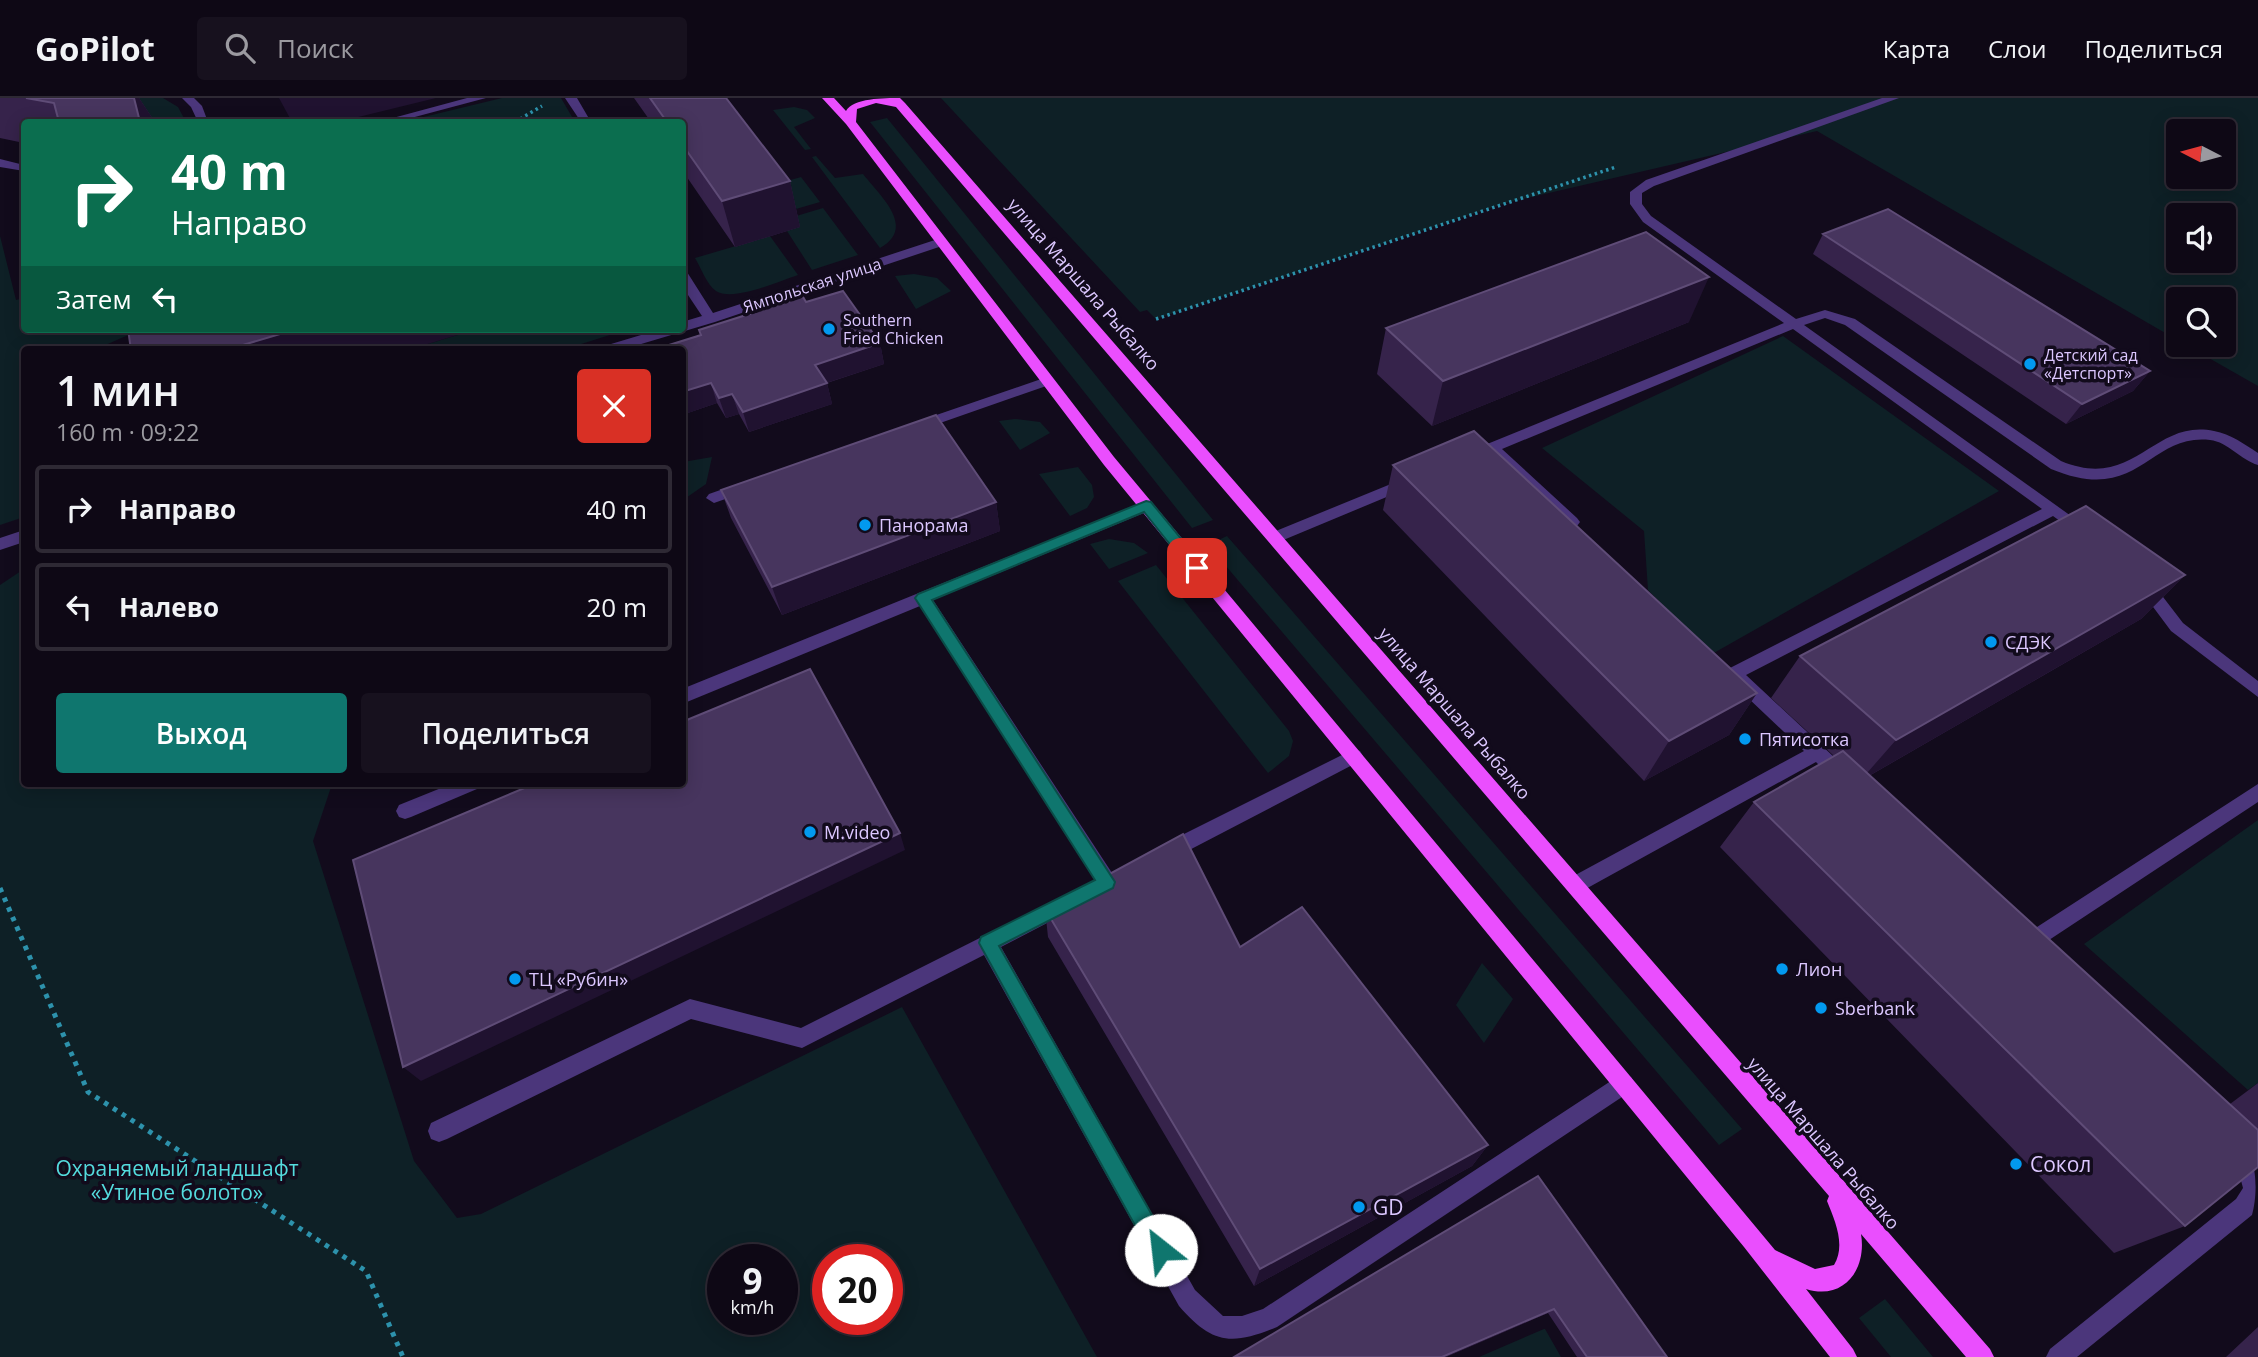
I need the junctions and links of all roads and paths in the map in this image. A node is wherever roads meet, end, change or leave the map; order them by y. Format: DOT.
graph roads {
  1 [pos="188,98"];
  2 [pos="480,98"];
  3 [pos="571,98"];
  4 [pos="828,98"];
  5 [pos="1893,98"];
  6 [pos="897,102"];
  7 [pos="544,104"];
  8 [pos="202,119"];
  9 [pos="396,119"];
  10 [pos="520,119"];
  11 [pos="584,119"];
  12 [pos="850,122"];
  13 [pos="0,163"];
  14 [pos="21,167"];
  15 [pos="1618,167"];
  16 [pos="941,242"];
  17 [pos="686,281"];
  18 [pos="710,319"];
  19 [pos="1156,319"];
  20 [pos="1794,324"];
  21 [pos="686,326"];
  22 [pos="663,333"];
  23 [pos="620,346"];
  24 [pos="1047,380"];
  25 [pos="904,431"];
  26 [pos="1492,448"];
  27 [pos="2258,460"];
  28 [pos="1455,463"];
  29 [pos="1430,474"];
  30 [pos="764,480"];
  31 [pos="713,498"];
  32 [pos="1146,506"];
  33 [pos="2054,509"];
  34 [pos="1583,533"];
  35 [pos="21,537"];
  36 [pos="1276,537"];
  37 [pos="2093,537"];
  38 [pos="0,544"];
  39 [pos="2137,575"];
  40 [pos="923,598"];
  41 [pos="2258,690"];
  42 [pos="686,695"];
  43 [pos="1818,752"];
  44 [pos="1354,756"];
  45 [pos="464,787"];
  46 [pos="2258,792"];
  47 [pos="1861,793"];
  48 [pos="405,811"];
  49 [pos="1143,864"];
  50 [pos="1575,886"];
  51 [pos="0,888"];
  52 [pos="988,943"];
  53 [pos="2024,945"];
  54 [pos="1624,1084"];
  55 [pos="439,1132"];
  56 [pos="2227,1138"];
  57 [pos="1824,1176"];
  58 [pos="1752,1239"];
  59 [pos="403,1357"];
  60 [pos="1845,1357"];
  61 [pos="1982,1357"];
  62 [pos="2058,1357"];
  1 -- 8 [label="street"];
  2 -- 9 [label="street"];
  3 -- 11 [label="street"];
  4 -- 12 [label="main road"];
  5 -- 20 [label="street"];
  6 -- 12 [label="main road"];
  6 -- 36 [label="main road, улица Маршала Рыбалко"];
  7 -- 10 [label="path"];
  12 -- 16 [label="main road"];
  13 -- 14 [label="street"];
  15 -- 19 [label="path"];
  16 -- 18 [label="street, Ямпольская улица"];
  16 -- 24 [label="main road"];
  17 -- 18 [label="street"];
  18 -- 21 [label="street, Ямпольская улица"];
  20 -- 26 [label="street"];
  20 -- 27 [label="street"];
  20 -- 33 [label="street"];
  22 -- 23 [label="street"];
  24 -- 25 [label="street"];
  24 -- 32 [label="main road"];
  26 -- 28 [label="street"];
  26 -- 34 [label="street"];
  29 -- 36 [label="street"];
  30 -- 31 [label="street"];
  32 -- 40 [label="street"];
  32 -- 44 [label="main road"];
  33 -- 37 [label="street"];
  33 -- 43 [label="street"];
  35 -- 38 [label="street"];
  36 -- 50 [label="main road, улица Маршала Рыбалко"];
  39 -- 41 [label="street"];
  40 -- 42 [label="street"];
  40 -- 52 [label="street"];
  43 -- 47 [label="street"];
  43 -- 50 [label="street"];
  44 -- 49 [label="street"];
  44 -- 54 [label="main road"];
  45 -- 48 [label="street"];
  46 -- 53 [label="street"];
  50 -- 57 [label="main road, улица Маршала Рыбалко"];
  51 -- 59 [label="path"];
  52 -- 54 [label="street"];
  52 -- 55 [label="street"];
  54 -- 58 [label="main road"];
  56 -- 62 [label="street"];
  57 -- 58 [label="main road"];
  57 -- 61 [label="main road, улица Маршала Рыбалко"];
  58 -- 60 [label="main road"];
}
